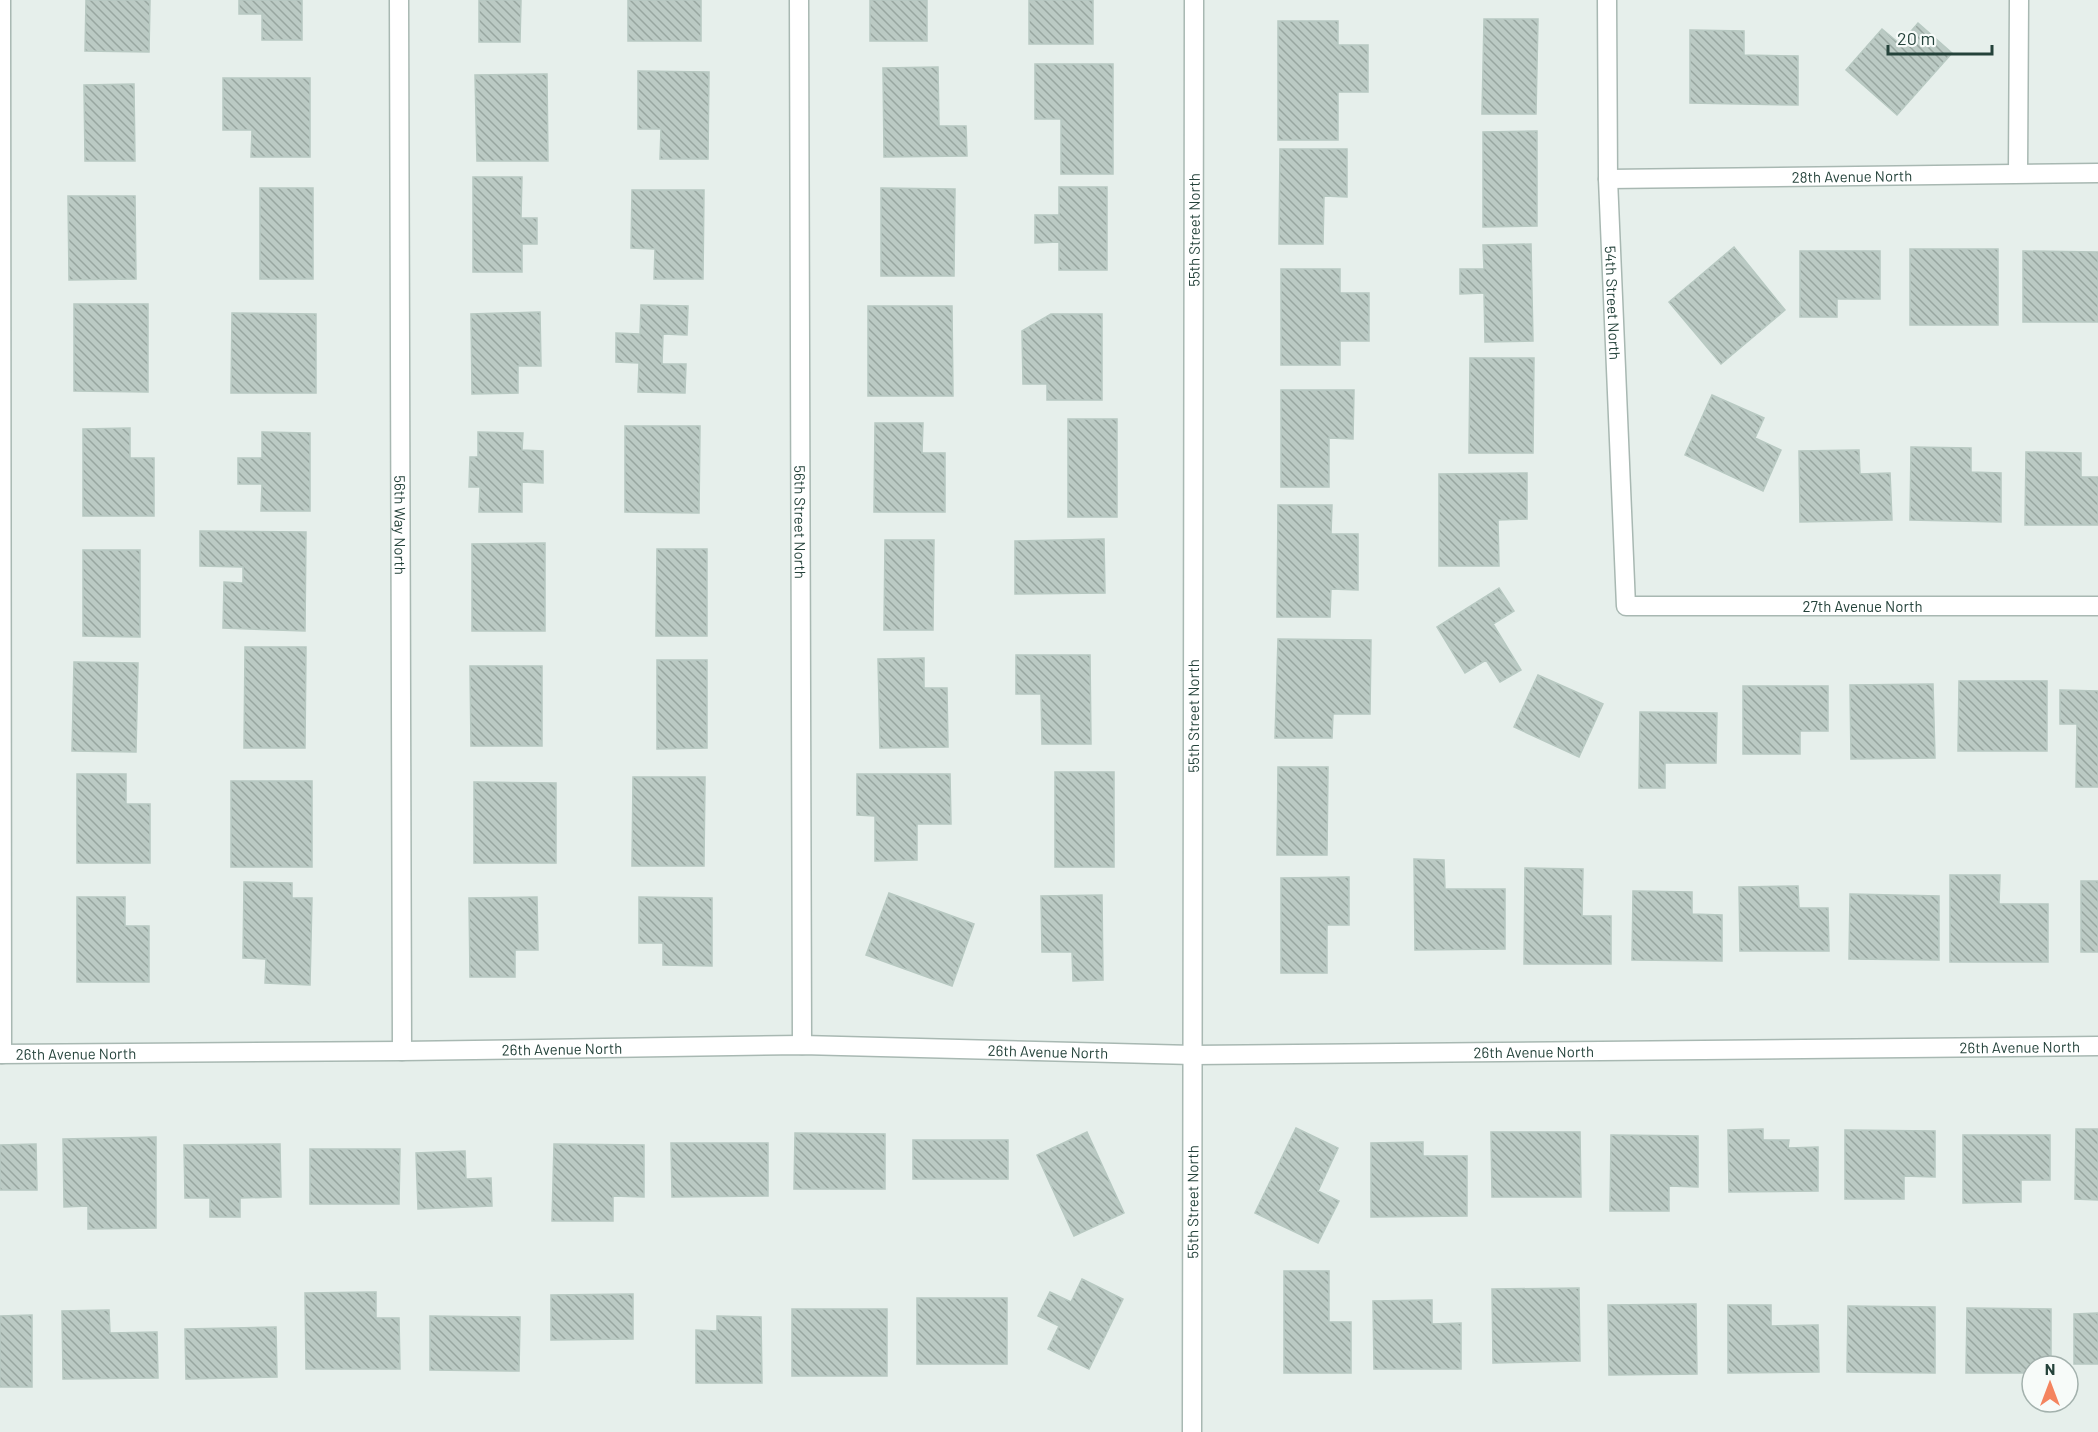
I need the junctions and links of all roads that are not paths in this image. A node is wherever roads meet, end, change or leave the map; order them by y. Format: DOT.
graph roads {
  1 [pos="1,0"];
  2 [pos="399,0"];
  3 [pos="799,0"];
  4 [pos="1194,0"];
  5 [pos="1607,0"];
  6 [pos="2019,0"];
  7 [pos="2018,173"];
  8 [pos="2098,173"];
  9 [pos="1608,179"];
  10 [pos="1626,606"];
  11 [pos="2098,606"];
  12 [pos="802,1045"];
  13 [pos="2098,1046"];
  14 [pos="402,1051"];
  15 [pos="1,1054"];
  16 [pos="1193,1055"];
  17 [pos="1192,1432"];
  1 -- 15 [label="street"];
  2 -- 14 [label="street, 56th Way North"];
  3 -- 12 [label="street, 56th Street North"];
  4 -- 16 [label="street, 55th Street North"];
  5 -- 9 [label="street, 54th Street North"];
  6 -- 7 [label="street"];
  7 -- 8 [label="street, 28th Avenue North"];
  7 -- 9 [label="street, 28th Avenue North"];
  9 -- 10 [label="street, 54th Street North"];
  10 -- 11 [label="street, 27th Avenue North"];
  12 -- 14 [label="street, 26th Avenue North"];
  12 -- 16 [label="street, 26th Avenue North"];
  13 -- 16 [label="street, 26th Avenue North"];
  14 -- 15 [label="street, 26th Avenue North"];
  16 -- 17 [label="street, 55th Street North"];
}
